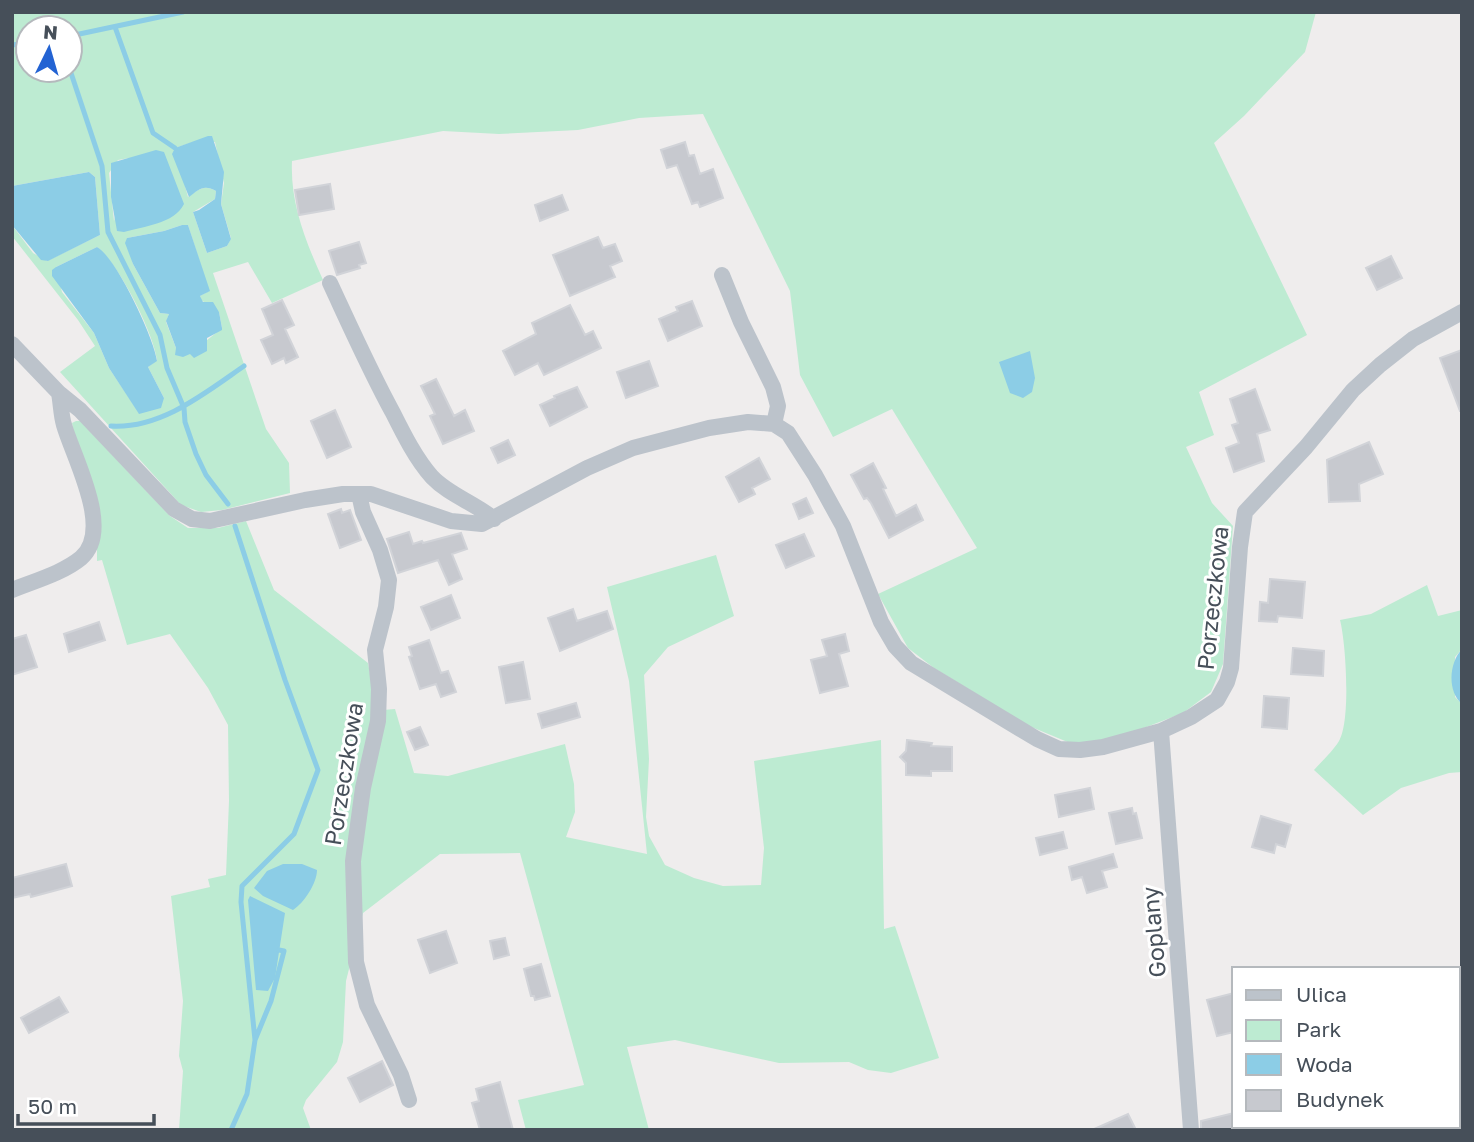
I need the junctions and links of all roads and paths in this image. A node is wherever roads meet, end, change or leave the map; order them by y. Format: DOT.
graph roads {
  1 [pos="722,275"];
  2 [pos="330,283"];
  3 [pos="1462,312"];
  4 [pos="12,344"];
  5 [pos="59,393"];
  6 [pos="774,424"];
  7 [pos="359,494"];
  8 [pos="494,519"];
  9 [pos="12,590"];
  10 [pos="1161,731"];
  11 [pos="410,1100"];
  12 [pos="1191,1130"];
  1 -- 6 [label="street"];
  2 -- 8 [label="street"];
  3 -- 10 [label="street, Porzeczkowa"];
  4 -- 5 [label="street"];
  5 -- 7 [label="street"];
  5 -- 9 [label="street"];
  6 -- 8 [label="street"];
  6 -- 10 [label="street, Porzeczkowa"];
  7 -- 8 [label="street"];
  7 -- 11 [label="street, Porzeczkowa"];
  10 -- 12 [label="street, Goplany"];
}
